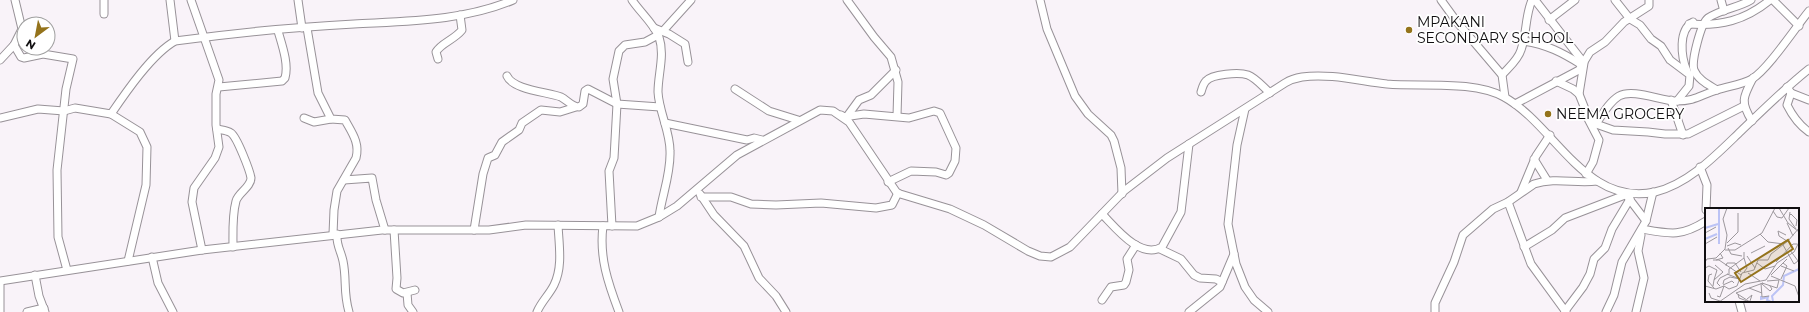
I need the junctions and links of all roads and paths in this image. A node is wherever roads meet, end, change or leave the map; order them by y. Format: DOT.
graph roads {
  1 [pos="15,0"];
  2 [pos="104,0"];
  3 [pos="170,0"];
  4 [pos="191,0"];
  5 [pos="298,0"];
  6 [pos="513,0"];
  7 [pos="632,0"];
  8 [pos="691,0"];
  9 [pos="847,0"];
  10 [pos="1040,0"];
  11 [pos="1441,0"];
  12 [pos="1532,0"];
  13 [pos="1535,0"];
  14 [pos="1575,0"];
  15 [pos="1615,0"];
  16 [pos="1649,0"];
  17 [pos="1721,0"];
  18 [pos="1751,0"];
  19 [pos="1771,0"];
  20 [pos="1724,11"];
  21 [pos="1809,12"];
  22 [pos="104,14"];
  23 [pos="460,15"];
  24 [pos="1708,18"];
  25 [pos="1630,19"];
  26 [pos="1549,20"];
  27 [pos="1689,24"];
  28 [pos="1703,25"];
  29 [pos="1799,26"];
  30 [pos="305,28"];
  31 [pos="278,30"];
  32 [pos="661,33"];
  33 [pos="206,37"];
  34 [pos="175,41"];
  35 [pos="1524,41"];
  36 [pos="14,46"];
  37 [pos="438,59"];
  38 [pos="0,60"];
  39 [pos="688,62"];
  40 [pos="1583,64"];
  41 [pos="1809,69"];
  42 [pos="896,70"];
  43 [pos="1687,71"];
  44 [pos="1502,75"];
  45 [pos="507,76"];
  46 [pos="1753,78"];
  47 [pos="1556,81"];
  48 [pos="219,87"];
  49 [pos="734,89"];
  50 [pos="1717,90"];
  51 [pos="1789,90"];
  52 [pos="1201,92"];
  53 [pos="1270,93"];
  54 [pos="1579,94"];
  55 [pos="1505,97"];
  56 [pos="1809,100"];
  57 [pos="1674,101"];
  58 [pos="617,104"];
  59 [pos="1515,104"];
  60 [pos="1744,106"];
  61 [pos="576,107"];
  62 [pos="660,107"];
  63 [pos="1585,109"];
  64 [pos="64,110"];
  65 [pos="1245,110"];
  66 [pos="111,114"];
  67 [pos="844,115"];
  68 [pos="897,116"];
  69 [pos="0,118"];
  70 [pos="304,118"];
  71 [pos="331,119"];
  72 [pos="798,120"];
  73 [pos="1752,121"];
  74 [pos="665,123"];
  75 [pos="1596,124"];
  76 [pos="216,128"];
  77 [pos="1809,132"];
  78 [pos="1683,134"];
  79 [pos="1550,135"];
  80 [pos="762,140"];
  81 [pos="1189,144"];
  82 [pos="1534,159"];
  83 [pos="1700,167"];
  84 [pos="1586,174"];
  85 [pos="344,180"];
  86 [pos="1548,180"];
  87 [pos="1597,181"];
  88 [pos="888,182"];
  89 [pos="699,188"];
  90 [pos="1653,192"];
  91 [pos="898,193"];
  92 [pos="1122,194"];
  93 [pos="1520,194"];
  94 [pos="1626,195"];
  95 [pos="701,197"];
  96 [pos="1508,202"];
  97 [pos="1706,208"];
  98 [pos="1102,214"];
  99 [pos="659,217"];
  100 [pos="1646,221"];
  101 [pos="1705,222"];
  102 [pos="558,225"];
  103 [pos="603,226"];
  104 [pos="612,226"];
  105 [pos="385,230"];
  106 [pos="394,230"];
  107 [pos="474,230"];
  108 [pos="1641,231"];
  109 [pos="335,234"];
  110 [pos="1136,244"];
  111 [pos="233,247"];
  112 [pos="1524,247"];
  113 [pos="1160,248"];
  114 [pos="202,250"];
  115 [pos="1234,254"];
  116 [pos="152,257"];
  117 [pos="128,260"];
  118 [pos="67,270"];
  119 [pos="35,275"];
  120 [pos="0,280"];
  121 [pos="1222,282"];
  122 [pos="0,284"];
  123 [pos="415,290"];
  124 [pos="407,293"];
  125 [pos="1102,300"];
  126 [pos="1739,302"];
  127 [pos="45,310"];
  128 [pos="1565,311"];
  129 [pos="0,312"];
  130 [pos="27,312"];
  131 [pos="173,312"];
  132 [pos="349,312"];
  133 [pos="413,312"];
  134 [pos="537,312"];
  135 [pos="619,312"];
  136 [pos="786,312"];
  137 [pos="1189,312"];
  138 [pos="1268,312"];
  139 [pos="1435,312"];
  140 [pos="1606,312"];
  141 [pos="1636,312"];
  142 [pos="1742,312"];
  1 -- 36 [label="street"];
  2 -- 22 [label="street"];
  3 -- 34 [label="street"];
  4 -- 33 [label="street"];
  5 -- 30 [label="street"];
  6 -- 23 [label="street"];
  7 -- 32 [label="street"];
  8 -- 32 [label="street"];
  9 -- 42 [label="street"];
  10 -- 92 [label="street"];
  11 -- 44 [label="street"];
  12 -- 35 [label="street"];
  13 -- 26 [label="street"];
  14 -- 26 [label="street"];
  15 -- 25 [label="street"];
  16 -- 25 [label="street"];
  17 -- 20 [label="street"];
  18 -- 20 [label="street"];
  19 -- 28 [label="street"];
  19 -- 29 [label="street"];
  20 -- 24 [label="street"];
  21 -- 29 [label="street"];
  23 -- 30 [label="street"];
  23 -- 37 [label="street"];
  24 -- 27 [label="street"];
  24 -- 28 [label="street"];
  25 -- 40 [label="street"];
  25 -- 43 [label="street"];
  26 -- 40 [label="street"];
  27 -- 28 [label="street"];
  27 -- 43 [label="street"];
  28 -- 50 [label="street"];
  29 -- 46 [label="street"];
  30 -- 31 [label="street"];
  30 -- 71 [label="street"];
  31 -- 33 [label="street"];
  31 -- 48 [label="street"];
  32 -- 39 [label="street"];
  32 -- 58 [label="street"];
  32 -- 62 [label="street"];
  33 -- 34 [label="street"];
  33 -- 48 [label="street"];
  34 -- 66 [label="street"];
  35 -- 40 [label="street"];
  35 -- 44 [label="street"];
  36 -- 38 [label="street"];
  36 -- 64 [label="street"];
  40 -- 47 [label="street"];
  40 -- 54 [label="street"];
  41 -- 51 [label="street"];
  42 -- 67 [label="street"];
  42 -- 68 [label="street"];
  43 -- 57 [label="street"];
  44 -- 55 [label="street"];
  45 -- 61 [label="street"];
  46 -- 50 [label="street"];
  46 -- 60 [label="street"];
  47 -- 54 [label="street"];
  47 -- 59 [label="street"];
  48 -- 76 [label="street"];
  49 -- 72 [label="street"];
  50 -- 57 [label="street"];
  51 -- 56 [label="street"];
  51 -- 73 [label="street"];
  51 -- 77 [label="street"];
  52 -- 53 [label="street"];
  53 -- 55 [label="street"];
  53 -- 65 [label="street"];
  54 -- 63 [label="street"];
  55 -- 59 [label="street"];
  57 -- 75 [label="street"];
  57 -- 78 [label="street"];
  58 -- 61 [label="street"];
  58 -- 62 [label="street"];
  58 -- 104 [label="street"];
  59 -- 79 [label="street"];
  60 -- 73 [label="street"];
  60 -- 78 [label="street"];
  61 -- 107 [label="street"];
  62 -- 74 [label="street"];
  63 -- 75 [label="street"];
  63 -- 84 [label="street"];
  64 -- 66 [label="street"];
  64 -- 69 [label="street"];
  64 -- 118 [label="street"];
  65 -- 81 [label="street"];
  65 -- 115 [label="street"];
  66 -- 117 [label="street"];
  67 -- 68 [label="street"];
  67 -- 72 [label="street"];
  67 -- 88 [label="street"];
  68 -- 88 [label="street"];
  70 -- 71 [label="street"];
  71 -- 85 [label="street"];
  72 -- 80 [label="street"];
  73 -- 83 [label="street"];
  74 -- 80 [label="street"];
  74 -- 99 [label="street"];
  75 -- 78 [label="street"];
  76 -- 111 [label="street"];
  76 -- 114 [label="street"];
  79 -- 82 [label="street"];
  79 -- 84 [label="street"];
  80 -- 89 [label="street"];
  81 -- 92 [label="street"];
  81 -- 113 [label="street"];
  82 -- 86 [label="street"];
  82 -- 93 [label="street"];
  83 -- 90 [label="street"];
  83 -- 97 [label="street"];
  84 -- 87 [label="street"];
  85 -- 105 [label="street"];
  85 -- 109 [label="street"];
  86 -- 87 [label="street"];
  86 -- 93 [label="street"];
  87 -- 94 [label="street"];
  88 -- 91 [label="street"];
  89 -- 95 [label="street"];
  89 -- 99 [label="street"];
  90 -- 94 [label="street"];
  90 -- 100 [label="street"];
  91 -- 95 [label="street"];
  91 -- 98 [label="street"];
  92 -- 98 [label="street"];
  93 -- 96 [label="street"];
  94 -- 100 [label="street"];
  94 -- 112 [label="street"];
  94 -- 128 [label="street"];
  95 -- 136 [label="street"];
  96 -- 112 [label="street"];
  96 -- 139 [label="street"];
  98 -- 110 [label="street"];
  99 -- 104 [label="street"];
  100 -- 108 [label="street"];
  101 -- 108 [label="street"];
  102 -- 103 [label="street"];
  102 -- 107 [label="street"];
  102 -- 134 [label="street"];
  103 -- 104 [label="street"];
  103 -- 135 [label="street"];
  105 -- 106 [label="street"];
  105 -- 109 [label="street"];
  106 -- 107 [label="street"];
  106 -- 124 [label="street"];
  108 -- 140 [label="street"];
  108 -- 141 [label="street"];
  109 -- 111 [label="street"];
  109 -- 132 [label="street"];
  110 -- 113 [label="street"];
  110 -- 125 [label="street"];
  111 -- 114 [label="street"];
  112 -- 128 [label="street"];
  113 -- 121 [label="street"];
  114 -- 116 [label="street"];
  115 -- 121 [label="street"];
  115 -- 138 [label="street"];
  116 -- 117 [label="street"];
  116 -- 131 [label="street"];
  117 -- 118 [label="street"];
  118 -- 119 [label="street"];
  119 -- 120 [label="street"];
  119 -- 127 [label="street"];
  121 -- 137 [label="street"];
  122 -- 129 [label="street"];
  123 -- 124 [label="street"];
  124 -- 133 [label="street"];
  126 -- 142 [label="street"];
  127 -- 130 [label="street"];
}
